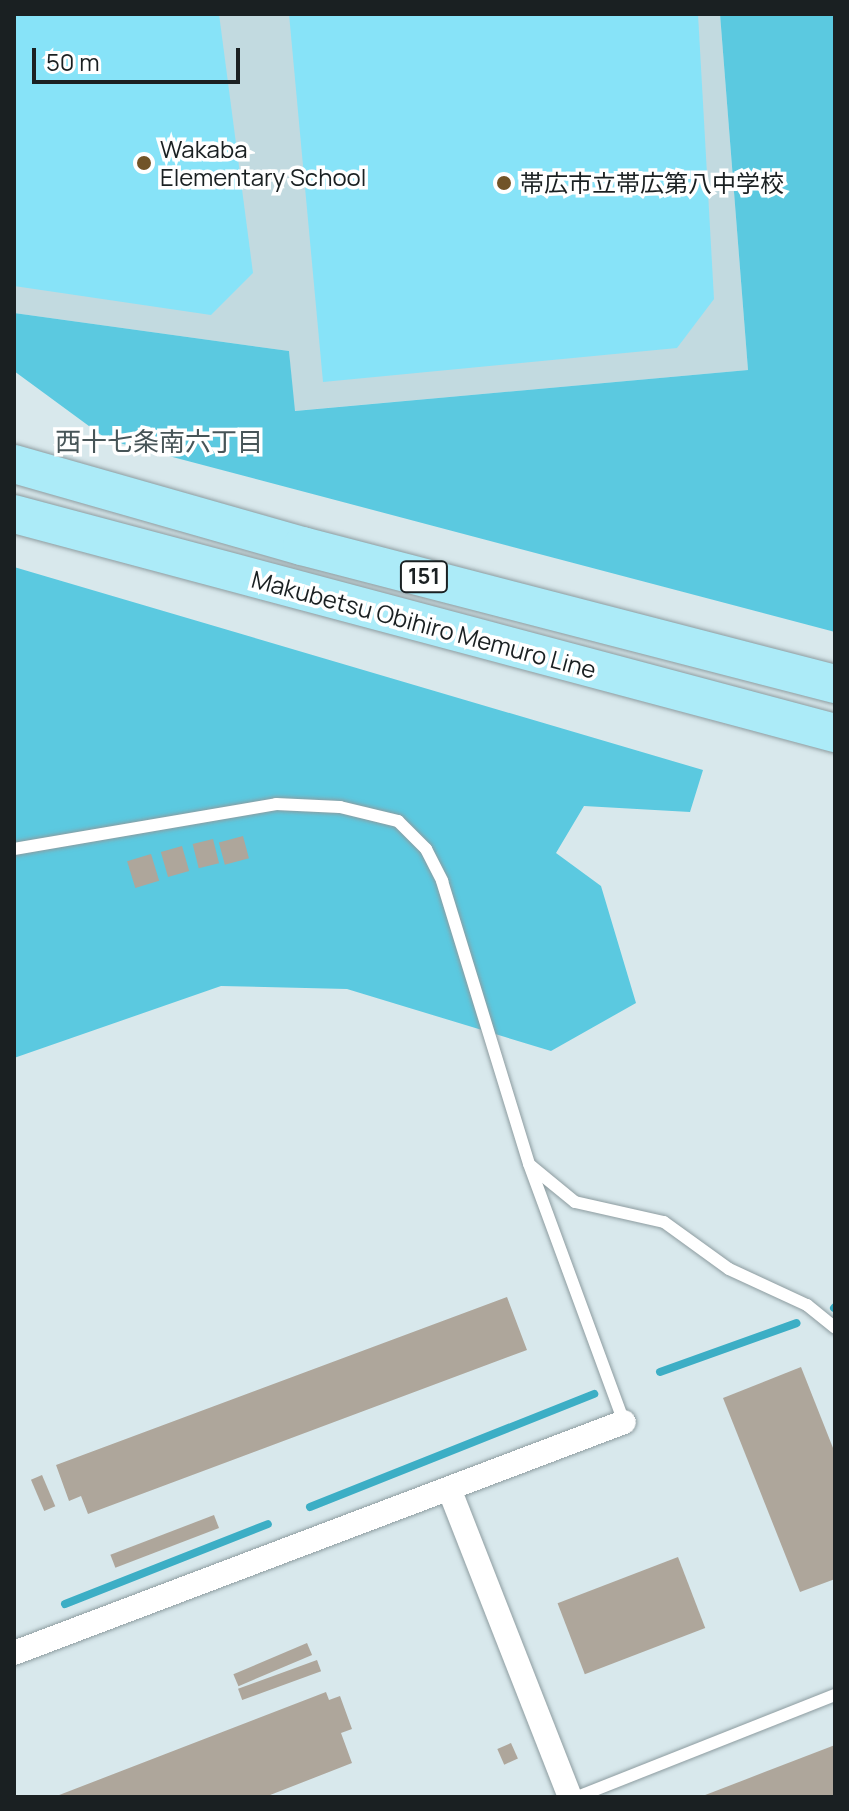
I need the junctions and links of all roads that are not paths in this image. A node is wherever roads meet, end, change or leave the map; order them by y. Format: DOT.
graph roads {
  1 [pos="14,464"];
  2 [pos="14,514"];
  3 [pos="835,684"];
  4 [pos="835,733"];
  5 [pos="14,849"];
  6 [pos="529,1164"];
  7 [pos="835,1328"];
  8 [pos="624,1422"];
  9 [pos="450,1491"];
  10 [pos="14,1653"];
  11 [pos="835,1695"];
  12 [pos="570,1797"];
  13 [pos="577,1797"];
  1 -- 3 [label="main road, Makubetsu Obihiro Memuro Line / 151"];
  2 -- 4 [label="main road, Makubetsu Obihiro Memuro Line / 151"];
  5 -- 6 [label="lane"];
  6 -- 7 [label="lane"];
  6 -- 8 [label="lane"];
  8 -- 9 [label="street"];
  9 -- 10 [label="street"];
  9 -- 12 [label="street"];
  11 -- 13 [label="lane"];
}
